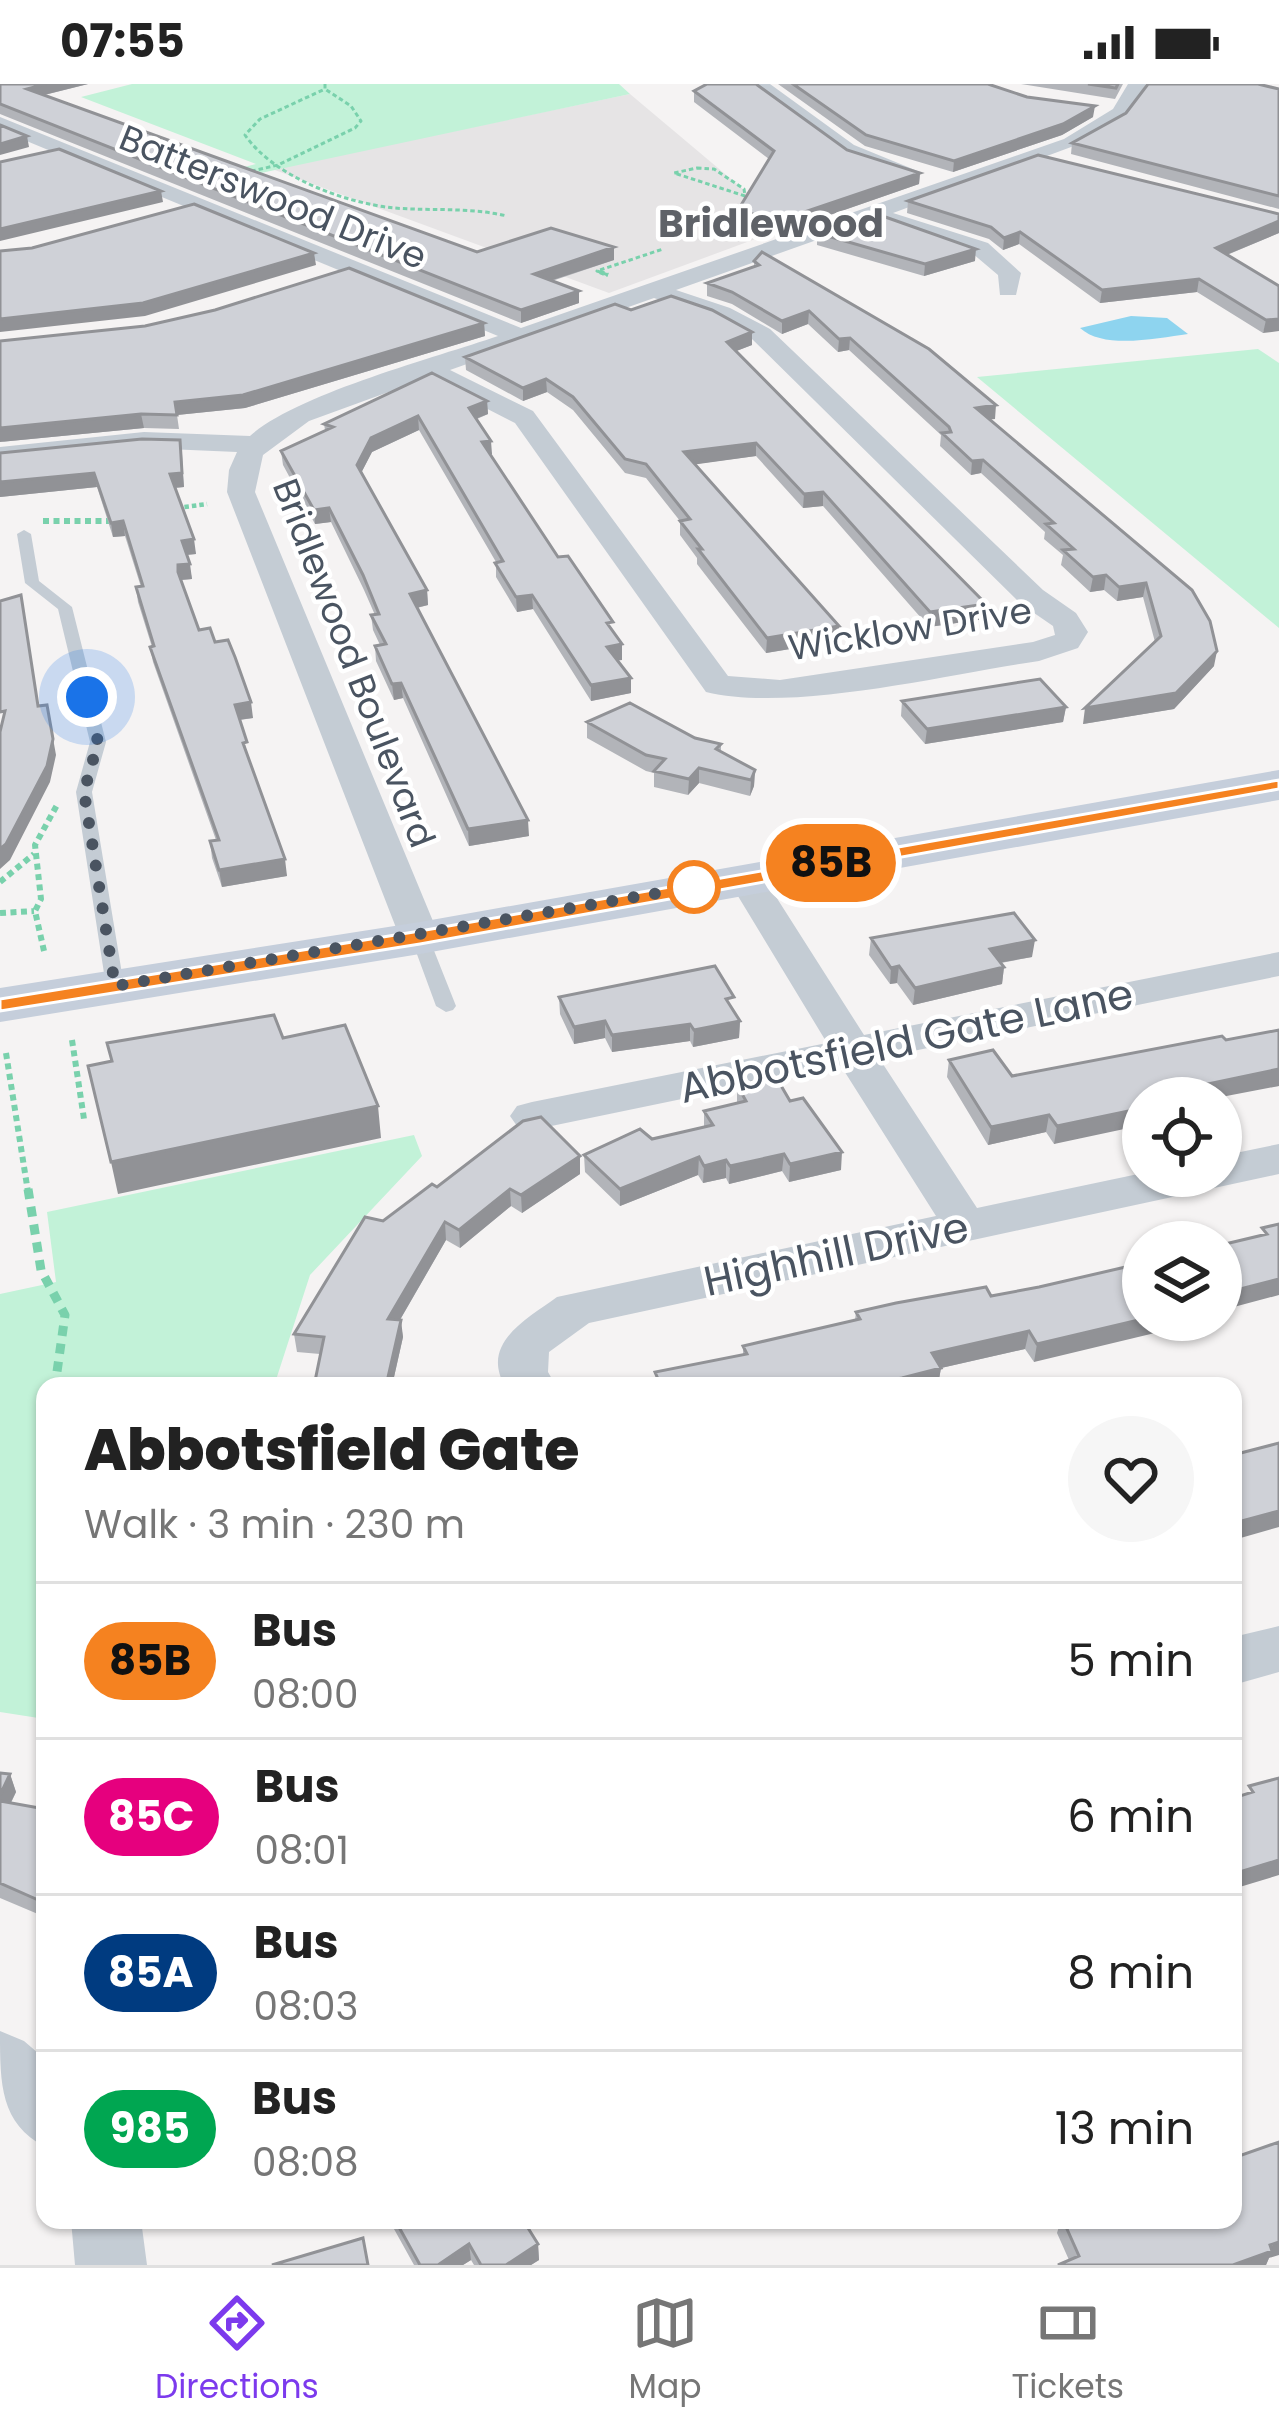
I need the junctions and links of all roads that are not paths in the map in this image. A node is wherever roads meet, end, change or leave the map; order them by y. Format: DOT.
graph roads {
  1 [pos="758,84"];
  2 [pos="1137,84"];
  3 [pos="1087,106"];
  4 [pos="1122,110"];
  5 [pos="0,123"];
  6 [pos="62,149"];
  7 [pos="1036,156"];
  8 [pos="19,160"];
  9 [pos="1076,166"];
  10 [pos="953,184"];
  11 [pos="196,205"];
  12 [pos="873,213"];
  13 [pos="150,217"];
  14 [pos="350,267"];
  15 [pos="321,277"];
  16 [pos="654,290"];
  17 [pos="1008,290"];
  18 [pos="519,336"];
  19 [pos="428,370"];
  20 [pos="253,443"];
  21 [pos="0,454"];
  22 [pos="26,528"];
  23 [pos="1279,785"];
  24 [pos="746,878"];
  25 [pos="420,938"];
  26 [pos="1279,964"];
  27 [pos="115,986"];
  28 [pos="446,1006"];
  29 [pos="3,1029"];
  30 [pos="854,1052"];
  31 [pos="532,1116"];
  32 [pos="1279,1159"];
  33 [pos="1242,1167"];
  34 [pos="1122,1193"];
  35 [pos="966,1228"];
  36 [pos="525,1377"];
  37 [pos="1279,1648"];
  38 [pos="1242,1658"];
  39 [pos="0,2065"];
  40 [pos="36,2101"];
  41 [pos="107,2229"];
  42 [pos="111,2265"];
  1 -- 10 [label="street"];
  2 -- 4 [label="street, Bridlewood Boulevard"];
  3 -- 4 [label="street"];
  4 -- 7 [label="street, Bridlewood Boulevard"];
  5 -- 6 [label="street, Batterswood Drive"];
  6 -- 8 [label="street"];
  6 -- 11 [label="street, Batterswood Drive"];
  7 -- 9 [label="street"];
  7 -- 10 [label="street, Bridlewood Boulevard"];
  10 -- 12 [label="street, Bridlewood Boulevard"];
  11 -- 13 [label="street"];
  11 -- 14 [label="street, Batterswood Drive"];
  12 -- 16 [label="street, Bridlewood Boulevard"];
  12 -- 17 [label="street"];
  14 -- 15 [label="street"];
  14 -- 18 [label="street, Batterswood Drive"];
  16 -- 18 [label="street, Bridlewood Boulevard"];
  16 -- 19 [label="street, Wicklow Drive"];
  18 -- 19 [label="street, Bridlewood Boulevard"];
  19 -- 20 [label="street, Bridlewood Boulevard"];
  20 -- 21 [label="street"];
  20 -- 25 [label="street, Bridlewood Boulevard"];
  22 -- 27 [label="lane"];
  23 -- 24 [label="main road"];
  24 -- 25 [label="main road"];
  24 -- 30 [label="street"];
  25 -- 27 [label="main road"];
  25 -- 28 [label="lane"];
  26 -- 30 [label="street, Abbotsfield Gate Lane"];
  27 -- 29 [label="main road"];
  30 -- 31 [label="street, Abbotsfield Gate Lane"];
  30 -- 35 [label="street"];
  32 -- 33 [label="street"];
  34 -- 35 [label="street, Highhill Drive"];
  35 -- 36 [label="street, Highhill Drive"];
  37 -- 38 [label="street"];
  39 -- 40 [label="street"];
  41 -- 42 [label="street"];
}
